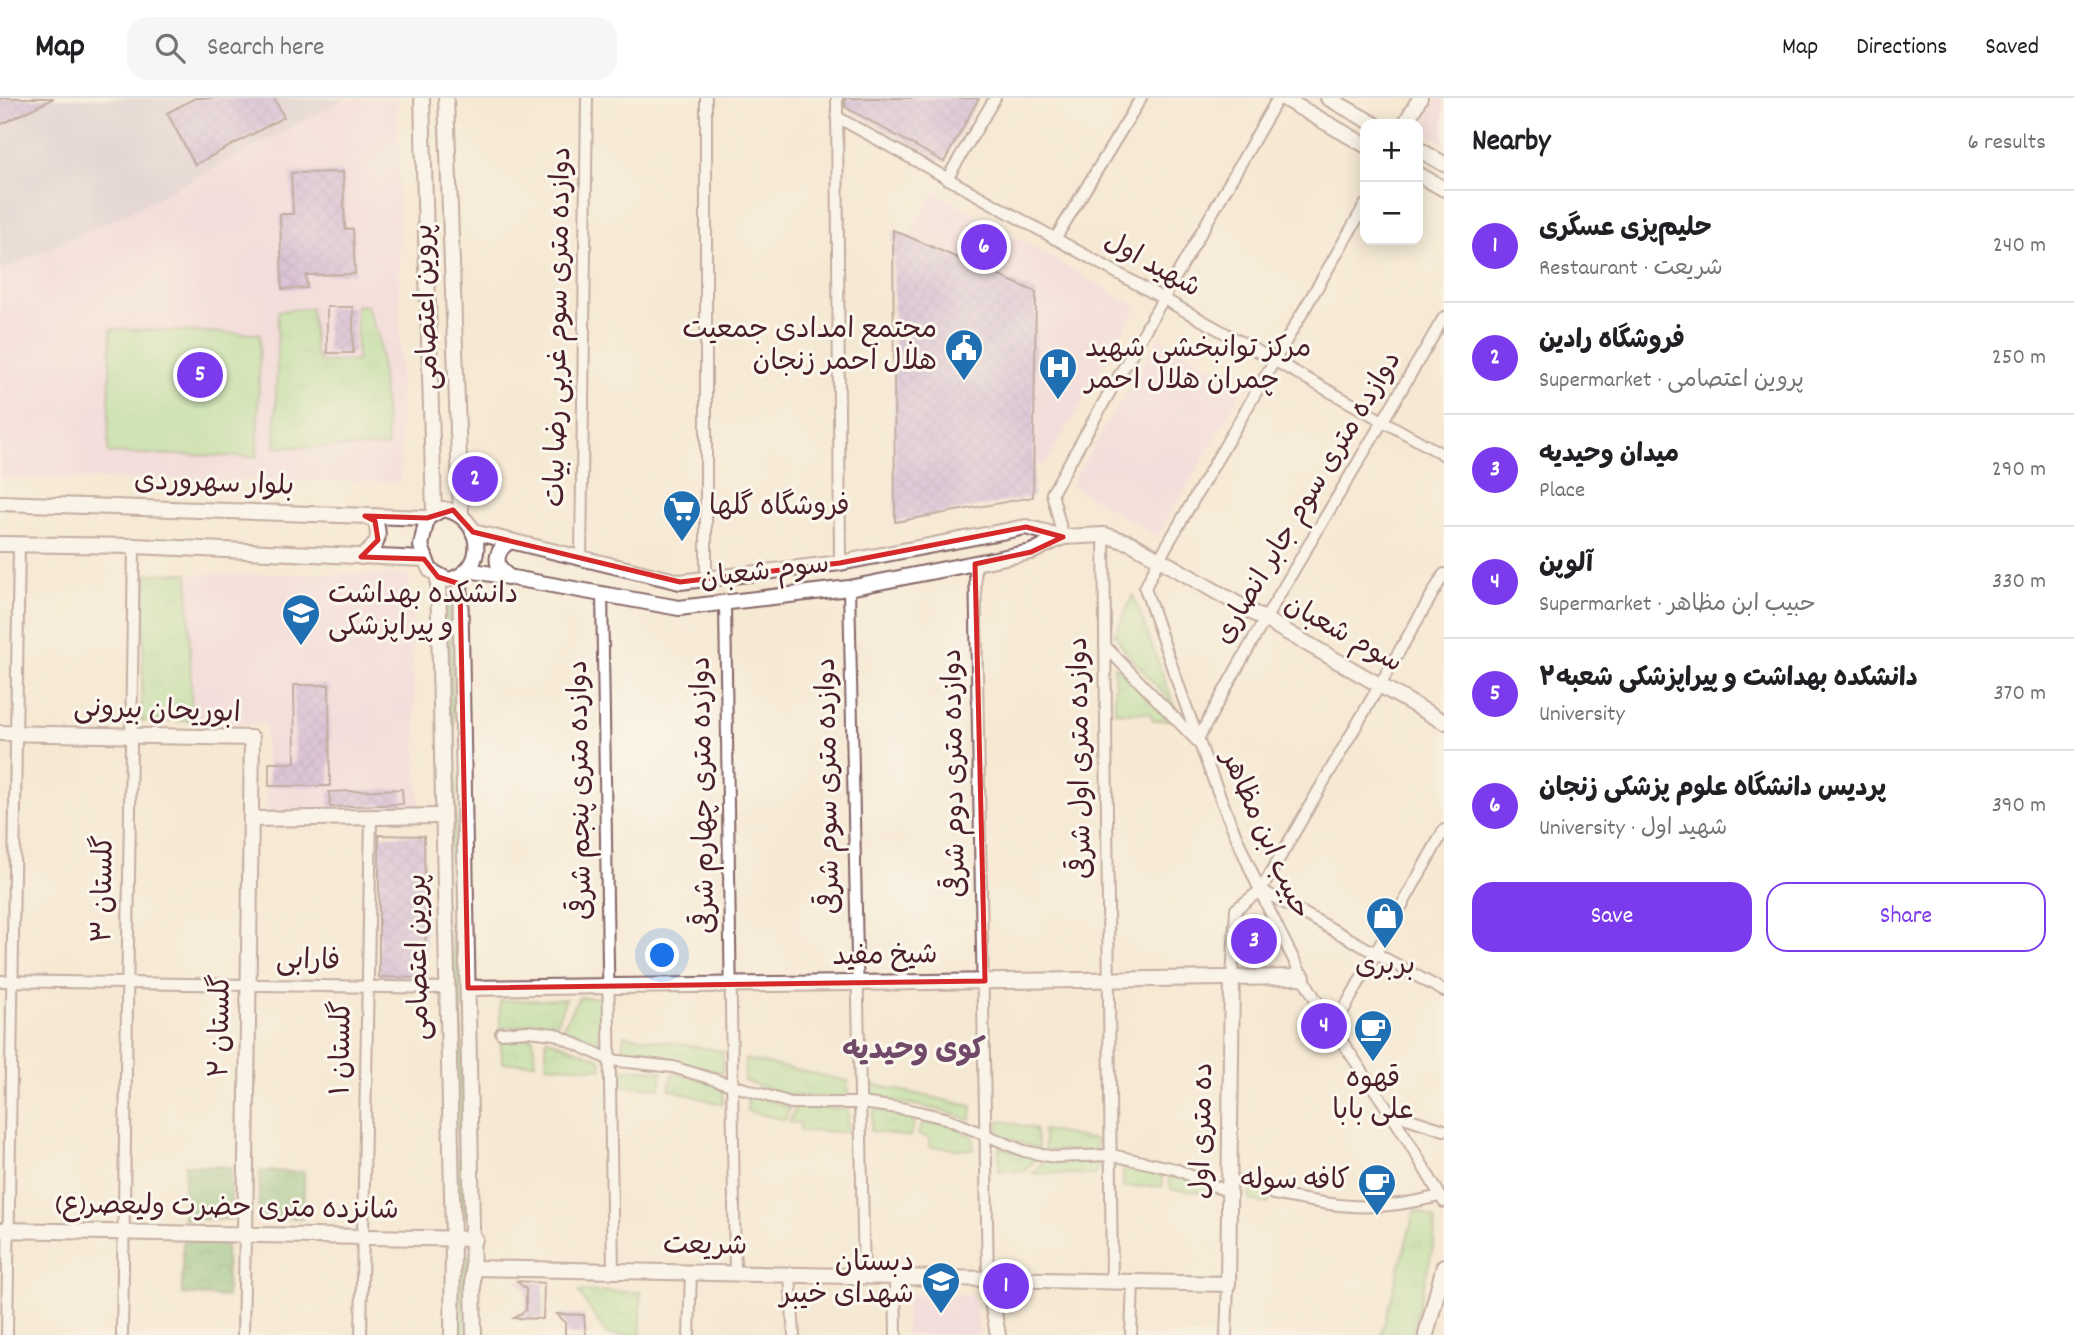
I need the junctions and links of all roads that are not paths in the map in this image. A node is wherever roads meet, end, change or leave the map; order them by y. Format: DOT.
graph roads {
  1 [pos="422,98"];
  2 [pos="446,98"];
  3 [pos="587,98"];
  4 [pos="706,98"];
  5 [pos="837,98"];
  6 [pos="995,98"];
  7 [pos="1141,98"];
  8 [pos="1281,98"];
  9 [pos="1328,98"];
  10 [pos="1420,98"];
  11 [pos="837,117"];
  12 [pos="1365,119"];
  13 [pos="1408,119"];
  14 [pos="1360,142"];
  15 [pos="1423,152"];
  16 [pos="1444,164"];
  17 [pos="1423,177"];
  18 [pos="947,179"];
  19 [pos="1444,189"];
  20 [pos="1360,214"];
  21 [pos="1055,239"];
  22 [pos="1163,300"];
  23 [pos="1444,317"];
  24 [pos="1275,360"];
  25 [pos="1383,421"];
  26 [pos="1444,455"];
  27 [pos="0,503"];
  28 [pos="461,514"];
  29 [pos="430,515"];
  30 [pos="365,516"];
  31 [pos="473,532"];
  32 [pos="1104,535"];
  33 [pos="1063,537"];
  34 [pos="512,541"];
  35 [pos="0,544"];
  36 [pos="19,544"];
  37 [pos="134,546"];
  38 [pos="581,556"];
  39 [pos="361,557"];
  40 [pos="424,559"];
  41 [pos="1158,559"];
  42 [pos="840,563"];
  43 [pos="975,564"];
  44 [pos="465,574"];
  45 [pos="1444,574"];
  46 [pos="438,577"];
  47 [pos="509,577"];
  48 [pos="706,580"];
  49 [pos="849,588"];
  50 [pos="602,593"];
  51 [pos="724,605"];
  52 [pos="1262,620"];
  53 [pos="1105,646"];
  54 [pos="1381,685"];
  55 [pos="1444,722"];
  56 [pos="0,733"];
  57 [pos="16,733"];
  58 [pos="131,735"];
  59 [pos="1197,741"];
  60 [pos="442,816"];
  61 [pos="371,818"];
  62 [pos="251,819"];
  63 [pos="1444,830"];
  64 [pos="1261,890"];
  65 [pos="1375,953"];
  66 [pos="1303,977"];
  67 [pos="1232,978"];
  68 [pos="1109,980"];
  69 [pos="0,981"];
  70 [pos="985,981"];
  71 [pos="12,982"];
  72 [pos="127,983"];
  73 [pos="859,983"];
  74 [pos="733,984"];
  75 [pos="249,985"];
  76 [pos="609,986"];
  77 [pos="368,987"];
  78 [pos="446,988"];
  79 [pos="468,988"];
  80 [pos="1444,992"];
  81 [pos="1333,1029"];
  82 [pos="501,1033"];
  83 [pos="610,1060"];
  84 [pos="733,1083"];
  85 [pos="861,1104"];
  86 [pos="1391,1113"];
  87 [pos="1444,1130"];
  88 [pos="987,1137"];
  89 [pos="1111,1155"];
  90 [pos="1229,1192"];
  91 [pos="1273,1194"];
  92 [pos="1442,1199"];
  93 [pos="4,1230"];
  94 [pos="124,1232"];
  95 [pos="245,1234"];
  96 [pos="363,1237"];
  97 [pos="453,1238"];
  98 [pos="475,1239"];
  99 [pos="1444,1266"];
  100 [pos="475,1268"];
  101 [pos="613,1271"];
  102 [pos="691,1272"];
  103 [pos="735,1273"];
  104 [pos="790,1275"];
  105 [pos="864,1276"];
  106 [pos="895,1277"];
  107 [pos="988,1279"];
  108 [pos="1112,1282"];
  109 [pos="1133,1282"];
  110 [pos="1228,1284"];
  111 [pos="7,1335"];
  112 [pos="122,1335"];
  113 [pos="243,1335"];
  114 [pos="361,1335"];
  115 [pos="452,1335"];
  116 [pos="474,1335"];
  117 [pos="689,1335"];
  118 [pos="794,1335"];
  119 [pos="896,1335"];
  120 [pos="998,1335"];
  121 [pos="1131,1335"];
  122 [pos="1226,1335"];
  123 [pos="1426,1335"];
  1 -- 29 [label="main road, پروین اعتصامی"];
  2 -- 28 [label="main road, پروین اعتصامی"];
  3 -- 38 [label="street, دوازده متری سوم غربی رضا بیات"];
  4 -- 48 [label="street"];
  5 -- 11 [label="street"];
  6 -- 18 [label="street"];
  7 -- 21 [label="street"];
  8 -- 14 [label="main road"];
  8 -- 22 [label="street"];
  9 -- 12 [label="main road"];
  10 -- 13 [label="main road"];
  11 -- 18 [label="street, شهید اول"];
  11 -- 42 [label="street"];
  15 -- 16 [label="main road"];
  17 -- 19 [label="main road"];
  18 -- 21 [label="street, شهید اول"];
  20 -- 24 [label="street, حبیب ابن مظاهر"];
  21 -- 22 [label="street, شهید اول"];
  22 -- 24 [label="street, شهید اول"];
  22 -- 33 [label="street"];
  23 -- 25 [label="street, دوازده متری سوم جابر انصاری"];
  24 -- 25 [label="street, شهید اول"];
  24 -- 41 [label="street, حبیب ابن مظاهر"];
  25 -- 26 [label="street, شهید اول"];
  25 -- 52 [label="street, دوازده متری سوم جابر انصاری"];
  27 -- 30 [label="main road, بلوار سهروردی"];
  28 -- 29 [label="main road"];
  28 -- 31 [label="main road"];
  29 -- 30 [label="main road, بلوار سهروردی"];
  29 -- 40 [label="main road"];
  30 -- 39 [label="main road"];
  31 -- 34 [label="main road, سوم شعبان"];
  31 -- 44 [label="main road"];
  32 -- 33 [label="main road, سوم شعبان"];
  32 -- 41 [label="main road, سوم شعبان"];
  32 -- 53 [label="street, دوازده متری اول شرقی"];
  33 -- 42 [label="main road, سوم شعبان"];
  33 -- 43 [label="main road, سوم شعبان"];
  34 -- 38 [label="main road, سوم شعبان"];
  34 -- 47 [label="main road"];
  35 -- 36 [label="main road"];
  36 -- 37 [label="main road"];
  36 -- 57 [label="street"];
  37 -- 39 [label="main road"];
  37 -- 58 [label="street, گلستان ۳"];
  38 -- 48 [label="main road, سوم شعبان"];
  39 -- 40 [label="main road"];
  40 -- 46 [label="main road"];
  41 -- 52 [label="main road, سوم شعبان"];
  41 -- 59 [label="street, حبیب ابن مظاهر"];
  42 -- 48 [label="main road, سوم شعبان"];
  43 -- 49 [label="main road, سوم شعبان"];
  43 -- 70 [label="street, دوازده متری دوم شرقی"];
  44 -- 46 [label="main road"];
  44 -- 47 [label="main road, سوم شعبان"];
  44 -- 79 [label="main road, پروین اعتصامی"];
  45 -- 54 [label="street"];
  46 -- 60 [label="main road, پروین اعتصامی"];
  47 -- 50 [label="main road, سوم شعبان"];
  49 -- 51 [label="main road, سوم شعبان"];
  49 -- 73 [label="street, دوازده متری سوم شرقی"];
  50 -- 51 [label="main road, سوم شعبان"];
  50 -- 76 [label="street, دوازده متری پنجم شرقی"];
  51 -- 74 [label="street, دوازده متری چهارم شرقی"];
  52 -- 54 [label="main road, سوم شعبان"];
  52 -- 59 [label="street, دوازده متری سوم جابر انصاری"];
  53 -- 59 [label="street"];
  53 -- 68 [label="street, دوازده متری اول شرقی"];
  54 -- 55 [label="main road, سوم شعبان"];
  54 -- 64 [label="street"];
  56 -- 57 [label="main road, ابوریحان بیرونی"];
  57 -- 58 [label="main road, ابوریحان بیرونی"];
  57 -- 71 [label="street"];
  58 -- 62 [label="main road, ابوریحان بیرونی"];
  58 -- 72 [label="street, گلستان ۳"];
  59 -- 64 [label="street, حبیب ابن مظاهر"];
  60 -- 61 [label="main road"];
  60 -- 78 [label="main road, پروین اعتصامی"];
  61 -- 62 [label="main road"];
  61 -- 77 [label="street, گلستان ۱"];
  62 -- 75 [label="main road, گلستان ۲"];
  63 -- 65 [label="street"];
  64 -- 65 [label="street"];
  64 -- 66 [label="street, حبیب ابن مظاهر"];
  64 -- 67 [label="street"];
  65 -- 80 [label="street"];
  65 -- 81 [label="street"];
  66 -- 67 [label="main road, شیخ مفید"];
  66 -- 81 [label="street, حبیب ابن مظاهر"];
  67 -- 68 [label="main road, شیخ مفید"];
  67 -- 90 [label="main road, ده متری اول"];
  68 -- 70 [label="main road, شیخ مفید"];
  68 -- 89 [label="street, دوازده متری اول شرقی"];
  69 -- 71 [label="street, فارابی"];
  70 -- 73 [label="main road, شیخ مفید"];
  70 -- 88 [label="street, دوازده متری دوم شرقی"];
  71 -- 72 [label="street, فارابی"];
  71 -- 93 [label="street"];
  72 -- 75 [label="street, فارابی"];
  72 -- 94 [label="street, گلستان ۳"];
  73 -- 74 [label="main road, شیخ مفید"];
  73 -- 85 [label="street, دوازده متری سوم شرقی"];
  74 -- 76 [label="main road, شیخ مفید"];
  74 -- 84 [label="street, دوازده متری چهارم شرقی"];
  75 -- 77 [label="street, فارابی"];
  75 -- 95 [label="main road, گلستان ۲"];
  76 -- 79 [label="main road, شیخ مفید"];
  76 -- 83 [label="street, دوازده متری پنجم شرقی"];
  77 -- 78 [label="street, فارابی"];
  77 -- 96 [label="street, گلستان ۱"];
  78 -- 97 [label="main road, پروین اعتصامی"];
  79 -- 98 [label="main road, پروین اعتصامی"];
  81 -- 86 [label="street, حبیب ابن مظاهر"];
  82 -- 83 [label="street"];
  83 -- 84 [label="street"];
  83 -- 101 [label="street, دوازده متری پنجم شرقی"];
  84 -- 85 [label="street"];
  84 -- 103 [label="street, دوازده متری چهارم شرقی"];
  85 -- 88 [label="street"];
  85 -- 105 [label="street, دوازده متری سوم شرقی"];
  86 -- 87 [label="street"];
  86 -- 92 [label="street, حبیب ابن مظاهر"];
  88 -- 89 [label="street"];
  88 -- 107 [label="street, دوازده متری دوم شرقی"];
  89 -- 90 [label="street"];
  89 -- 108 [label="street, دوازده متری اول شرقی"];
  90 -- 110 [label="main road, ده متری اول"];
  91 -- 92 [label="street"];
  93 -- 94 [label="main road, شانزده متری حضرت ولیعصر(ع)"];
  93 -- 111 [label="street"];
  94 -- 95 [label="main road, شانزده متری حضرت ولیعصر(ع)"];
  94 -- 112 [label="street, گلستان ۳"];
  95 -- 96 [label="main road, شانزده متری حضرت ولیعصر(ع)"];
  95 -- 113 [label="street"];
  96 -- 97 [label="main road, شانزده متری حضرت ولیعصر(ع)"];
  96 -- 114 [label="street, گلستان ۱"];
  97 -- 98 [label="main road, شانزده متری حضرت ولیعصر(ع)"];
  97 -- 115 [label="main road, پروین اعتصامی"];
  98 -- 100 [label="main road, پروین اعتصامی"];
  99 -- 123 [label="main road"];
  100 -- 101 [label="main road, شریعت"];
  100 -- 116 [label="main road, پروین اعتصامی"];
  101 -- 102 [label="main road, شریعت"];
  102 -- 103 [label="main road, شریعت"];
  102 -- 117 [label="street"];
  103 -- 104 [label="main road, شریعت"];
  104 -- 105 [label="main road, شریعت"];
  104 -- 118 [label="street"];
  105 -- 106 [label="main road, شریعت"];
  106 -- 107 [label="main road, شریعت"];
  106 -- 119 [label="street"];
  107 -- 108 [label="main road, شریعت"];
  107 -- 120 [label="main road"];
  108 -- 109 [label="main road, شریعت"];
  109 -- 110 [label="main road, شریعت"];
  109 -- 121 [label="street"];
  110 -- 122 [label="street"];
}
